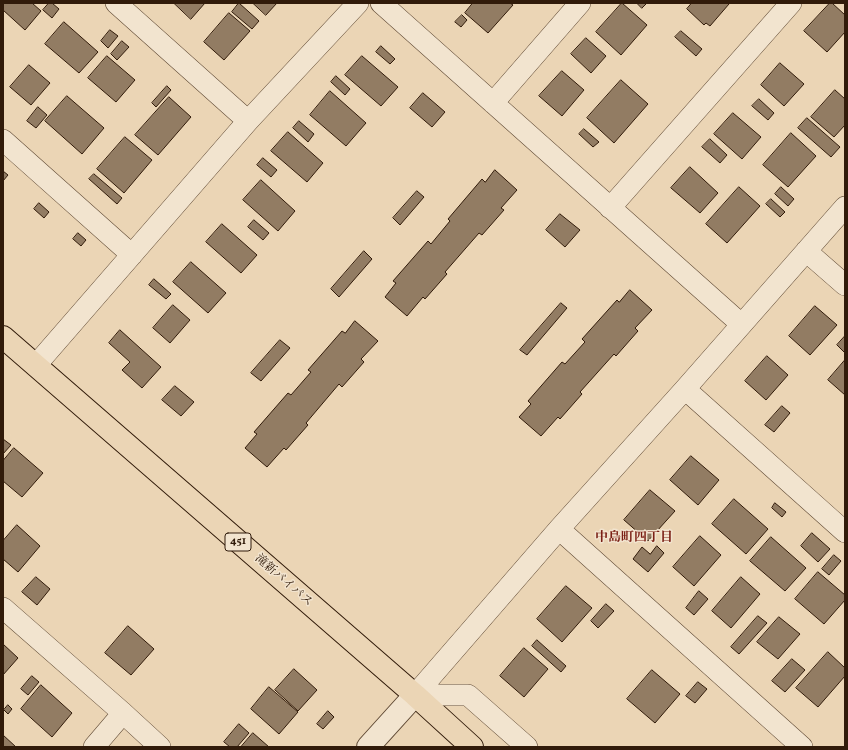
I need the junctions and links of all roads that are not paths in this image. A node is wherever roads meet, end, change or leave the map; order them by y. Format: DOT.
graph roads {
  1 [pos="116,3"];
  2 [pos="358,3"];
  3 [pos="381,3"];
  4 [pos="580,3"];
  5 [pos="791,3"];
  6 [pos="493,103"];
  7 [pos="248,121"];
  8 [pos="3,140"];
  9 [pos="845,207"];
  10 [pos="610,208"];
  11 [pos="806,251"];
  12 [pos="132,255"];
  13 [pos="845,284"];
  14 [pos="741,324"];
  15 [pos="3,337"];
  16 [pos="36,365"];
  17 [pos="685,390"];
  18 [pos="559,529"];
  19 [pos="845,532"];
  20 [pos="3,608"];
  21 [pos="414,695"];
  22 [pos="123,713"];
  23 [pos="94,747"];
  24 [pos="160,747"];
  25 [pos="368,747"];
  26 [pos="472,747"];
  27 [pos="527,747"];
  28 [pos="802,747"];
  1 -- 7 [label="street"];
  2 -- 7 [label="street"];
  3 -- 6 [label="street"];
  4 -- 6 [label="street"];
  5 -- 10 [label="street"];
  6 -- 10 [label="street"];
  7 -- 12 [label="street"];
  8 -- 12 [label="street"];
  9 -- 11 [label="street"];
  10 -- 14 [label="street"];
  11 -- 13 [label="street"];
  11 -- 14 [label="street"];
  12 -- 16 [label="street"];
  14 -- 17 [label="street"];
  15 -- 16 [label="highway, 滝新バイパス / 451"];
  16 -- 21 [label="highway, 滝新バイパス / 451"];
  17 -- 18 [label="street"];
  17 -- 19 [label="street"];
  18 -- 21 [label="street"];
  18 -- 28 [label="street"];
  20 -- 22 [label="street"];
  21 -- 25 [label="street"];
  21 -- 26 [label="highway, 滝新バイパス / 451"];
  21 -- 27 [label="street"];
  22 -- 23 [label="street"];
  22 -- 24 [label="street"];
}
